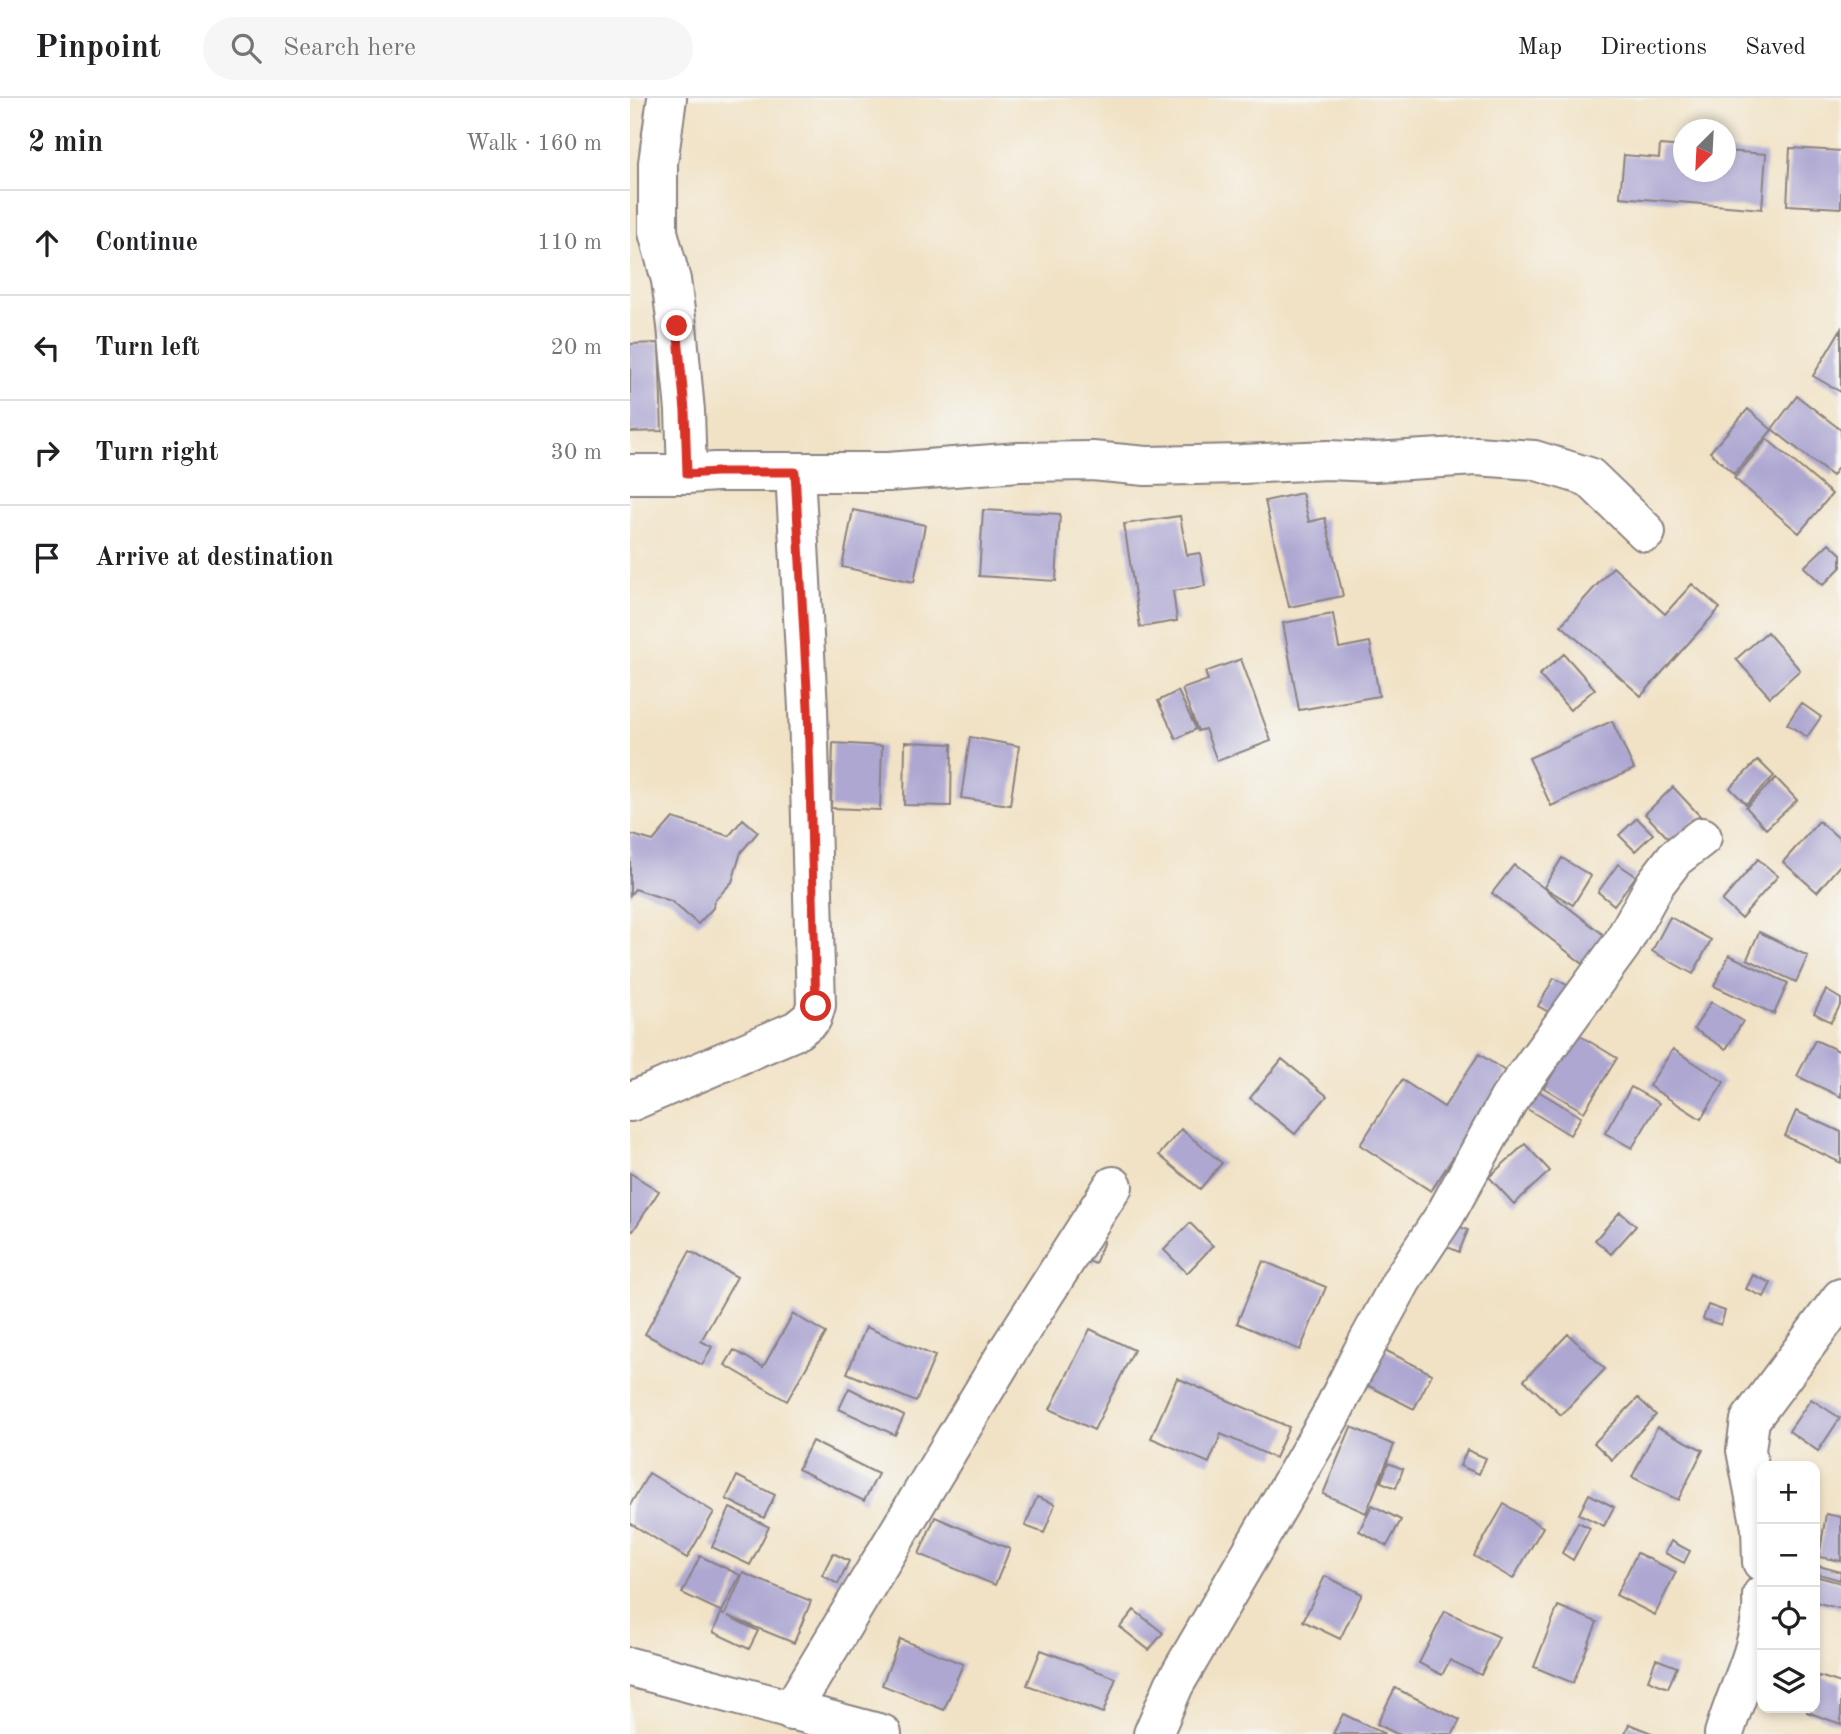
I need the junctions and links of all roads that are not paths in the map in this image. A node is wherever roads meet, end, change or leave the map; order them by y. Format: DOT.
graph roads {
  1 [pos="667,98"];
  2 [pos="795,472"];
  3 [pos="630,474"];
  4 [pos="687,474"];
  5 [pos="1646,532"];
  6 [pos="1702,837"];
  7 [pos="630,1102"];
  8 [pos="1113,1186"];
  9 [pos="1841,1298"];
  10 [pos="1760,1524"];
  11 [pos="1757,1635"];
  12 [pos="630,1667"];
  13 [pos="791,1711"];
  14 [pos="882,1734"];
  15 [pos="1153,1734"];
  16 [pos="1724,1734"];
  1 -- 4 [label="street"];
  2 -- 4 [label="street"];
  2 -- 5 [label="street"];
  2 -- 7 [label="street"];
  3 -- 4 [label="street"];
  6 -- 15 [label="street"];
  8 -- 13 [label="street"];
  9 -- 10 [label="street"];
  11 -- 16 [label="street"];
  12 -- 13 [label="street"];
  13 -- 14 [label="street"];
}
